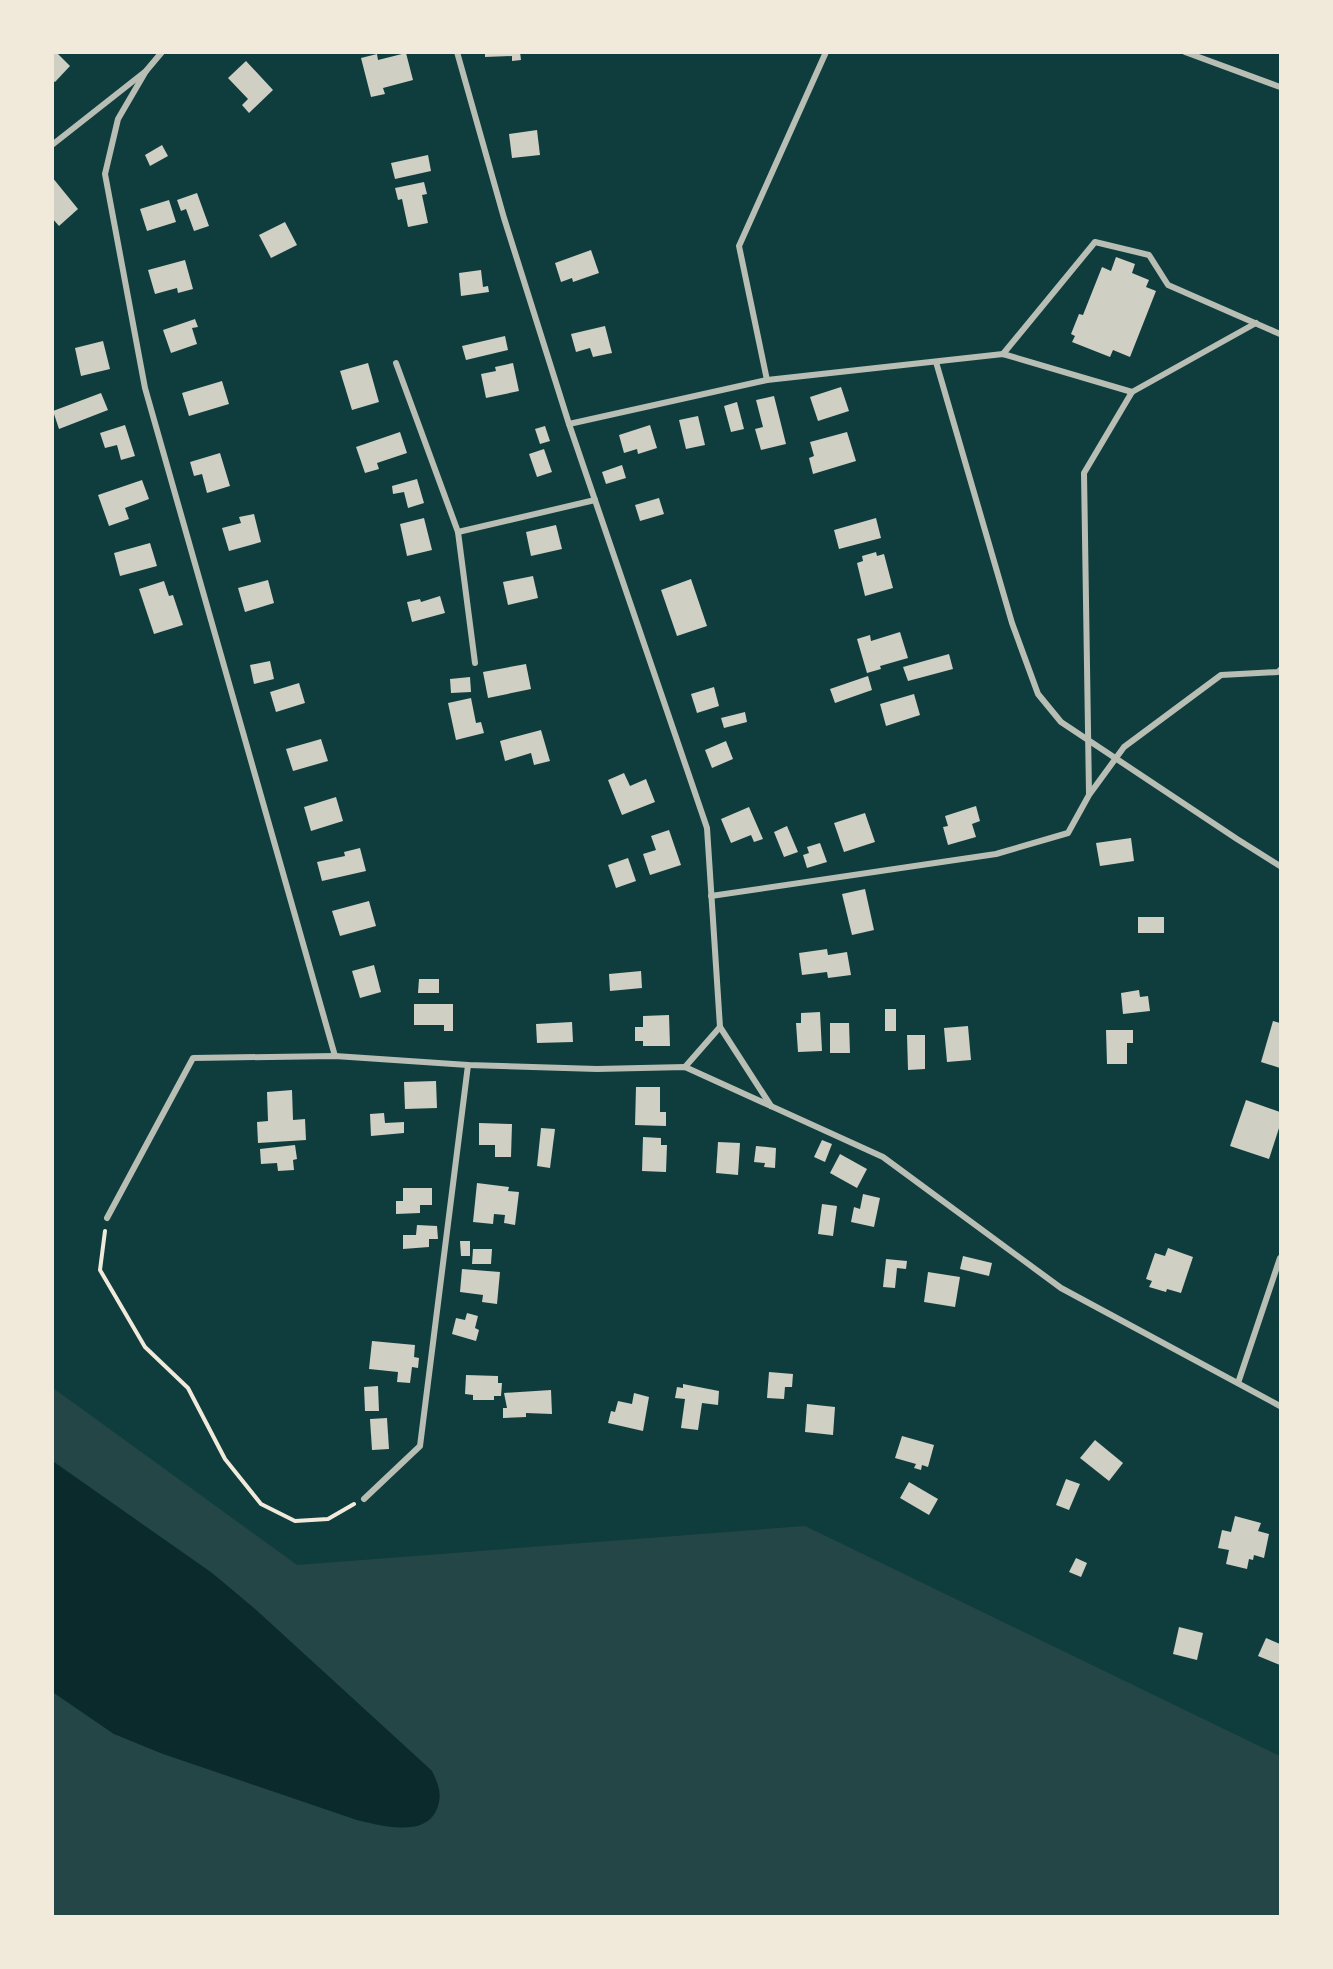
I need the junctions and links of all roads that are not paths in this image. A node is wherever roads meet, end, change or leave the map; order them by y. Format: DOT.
graph roads {
  1 [pos="162,52"];
  2 [pos="458,52"];
  3 [pos="826,52"];
  4 [pos="1185,52"];
  5 [pos="146,70"];
  6 [pos="1281,87"];
  7 [pos="52,145"];
  8 [pos="1256,323"];
  9 [pos="1281,334"];
  10 [pos="1003,354"];
  11 [pos="936,362"];
  12 [pos="396,363"];
  13 [pos="767,380"];
  14 [pos="1132,392"];
  15 [pos="569,424"];
  16 [pos="595,500"];
  17 [pos="458,532"];
  18 [pos="475,663"];
  19 [pos="1281,670"];
  20 [pos="1088,740"];
  21 [pos="1116,758"];
  22 [pos="1089,795"];
  23 [pos="1281,866"];
  24 [pos="711,896"];
  25 [pos="720,1027"];
  26 [pos="335,1056"];
  27 [pos="468,1065"];
  28 [pos="685,1067"];
  29 [pos="772,1107"];
  30 [pos="107,1218"];
  31 [pos="1281,1258"];
  32 [pos="1238,1383"];
  33 [pos="1281,1406"];
  34 [pos="364,1498"];
  1 -- 5 [label="street"];
  2 -- 15 [label="street"];
  3 -- 13 [label="street"];
  4 -- 6 [label="street"];
  5 -- 7 [label="street"];
  5 -- 26 [label="street"];
  8 -- 9 [label="street"];
  8 -- 10 [label="street"];
  8 -- 14 [label="street"];
  10 -- 11 [label="street"];
  10 -- 14 [label="street"];
  11 -- 13 [label="street"];
  11 -- 20 [label="street"];
  12 -- 17 [label="street"];
  13 -- 15 [label="street"];
  14 -- 20 [label="street"];
  15 -- 16 [label="street"];
  16 -- 17 [label="street"];
  16 -- 24 [label="street"];
  17 -- 18 [label="street"];
  19 -- 21 [label="street"];
  20 -- 21 [label="street"];
  20 -- 22 [label="street"];
  21 -- 22 [label="street"];
  21 -- 23 [label="street"];
  22 -- 24 [label="street"];
  24 -- 25 [label="street"];
  25 -- 28 [label="street"];
  25 -- 29 [label="street"];
  26 -- 27 [label="street"];
  26 -- 30 [label="street"];
  27 -- 28 [label="street"];
  27 -- 34 [label="street"];
  28 -- 29 [label="street"];
  29 -- 32 [label="street"];
  31 -- 32 [label="street"];
  32 -- 33 [label="street"];
}
